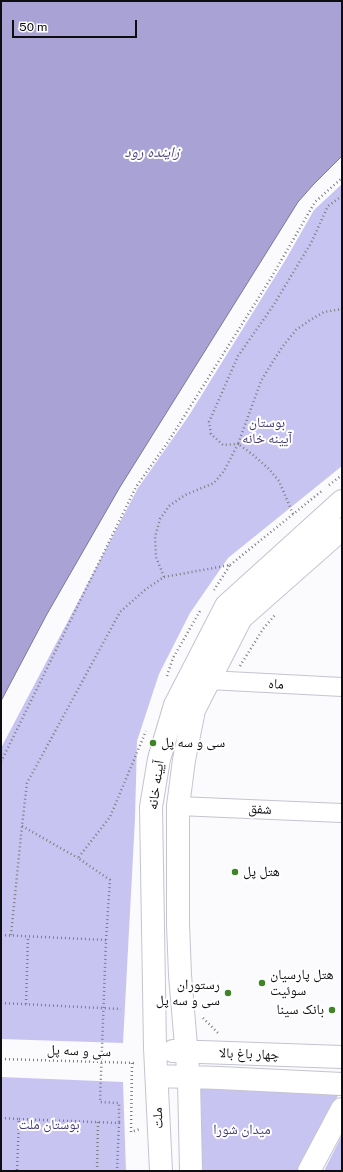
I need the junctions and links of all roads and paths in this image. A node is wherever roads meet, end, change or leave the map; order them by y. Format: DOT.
graph roads {
  1 [pos="342,178"];
  2 [pos="342,196"];
  3 [pos="342,309"];
  4 [pos="238,444"];
  5 [pos="342,475"];
  6 [pos="342,501"];
  7 [pos="293,514"];
  8 [pos="342,529"];
  9 [pos="230,565"];
  10 [pos="278,611"];
  11 [pos="220,681"];
  12 [pos="342,687"];
  13 [pos="1,762"];
  14 [pos="178,806"];
  15 [pos="342,813"];
  16 [pos="22,826"];
  17 [pos="78,858"];
  18 [pos="1,935"];
  19 [pos="11,935"];
  20 [pos="28,937"];
  21 [pos="1,1003"];
  22 [pos="26,1004"];
  23 [pos="104,1008"];
  24 [pos="121,1009"];
  25 [pos="191,1014"];
  26 [pos="219,1043"];
  27 [pos="342,1057"];
  28 [pos="1,1059"];
  29 [pos="102,1062"];
  30 [pos="132,1063"];
  31 [pos="156,1064"];
  32 [pos="187,1064"];
  33 [pos="342,1084"];
  34 [pos="342,1109"];
  35 [pos="1,1118"];
  36 [pos="19,1119"];
  37 [pos="98,1122"];
  38 [pos="119,1123"];
  39 [pos="159,1124"];
  40 [pos="17,1171"];
  41 [pos="97,1171"];
  42 [pos="117,1171"];
  43 [pos="161,1171"];
  44 [pos="191,1171"];
  45 [pos="309,1171"];
  1 -- 13 [label="path"];
  2 -- 4 [label="path"];
  3 -- 4 [label="path"];
  4 -- 7 [label="path"];
  4 -- 16 [label="path"];
  5 -- 7 [label="path"];
  6 -- 31 [label="main road, آیینه خانه"];
  7 -- 9 [label="path"];
  8 -- 11 [label="main road, آیینه خانه"];
  10 -- 11 [label="path"];
  11 -- 12 [label="street, ماه"];
  11 -- 14 [label="main road, آیینه خانه"];
  14 -- 15 [label="street, شفق"];
  14 -- 25 [label="main road, آیینه خانه"];
  16 -- 17 [label="path"];
  16 -- 19 [label="path"];
  18 -- 19 [label="path"];
  19 -- 20 [label="path"];
  20 -- 22 [label="path"];
  20 -- 23 [label="path"];
  21 -- 22 [label="path"];
  22 -- 23 [label="path"];
  23 -- 24 [label="path"];
  23 -- 29 [label="path"];
  25 -- 26 [label="main road"];
  25 -- 26 [label="path"];
  25 -- 32 [label="main road, آیینه خانه"];
  26 -- 27 [label="main road, چهار باغ بالا"];
  26 -- 32 [label="main road, چهار باغ بالا"];
  28 -- 29 [label="path, سی و سه پل"];
  29 -- 30 [label="path, سی و سه پل"];
  29 -- 38 [label="path"];
  30 -- 31 [label="path, سی و سه پل"];
  30 -- 39 [label="path"];
  31 -- 32 [label="main road, چهار باغ بالا"];
  31 -- 39 [label="main road, ملت"];
  32 -- 33 [label="main road, چهار باغ بالا"];
  32 -- 44 [label="main road"];
  34 -- 45 [label="main road"];
  35 -- 36 [label="path"];
  36 -- 37 [label="path"];
  36 -- 40 [label="path"];
  37 -- 38 [label="path"];
  37 -- 41 [label="path"];
  38 -- 42 [label="path"];
  39 -- 43 [label="main road, ملت"];
}
